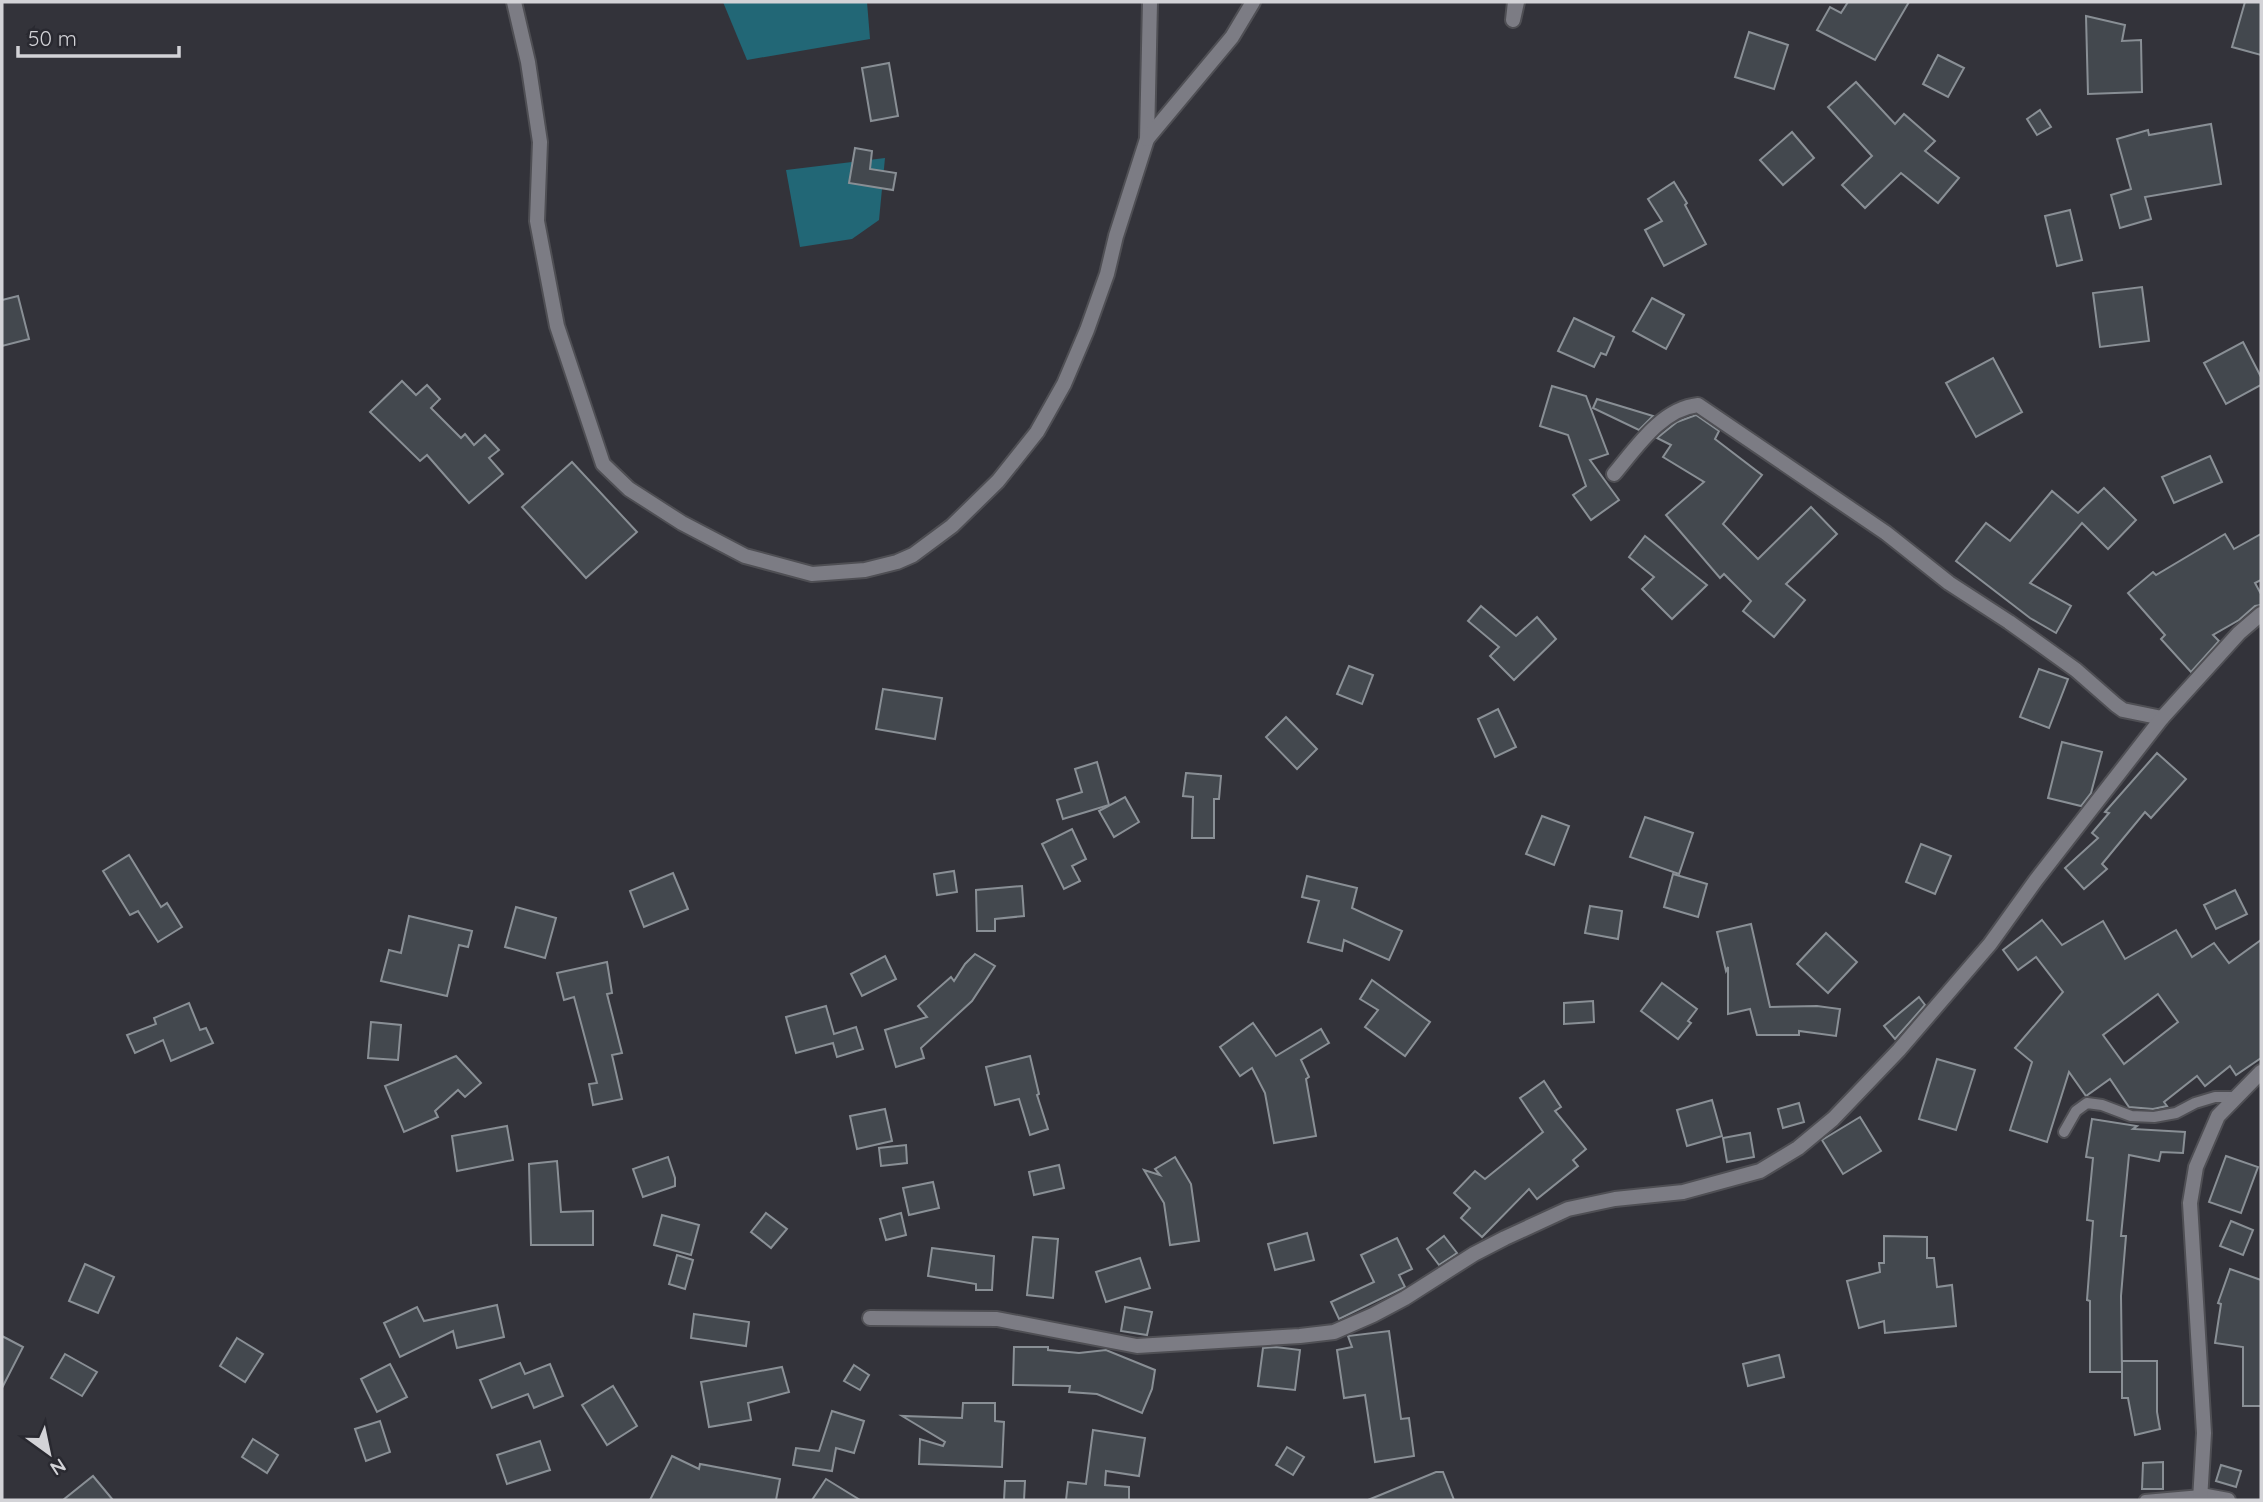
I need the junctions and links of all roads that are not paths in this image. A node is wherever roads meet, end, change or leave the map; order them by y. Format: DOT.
graph roads {
  1 [pos="514,2"];
  2 [pos="1150,2"];
  3 [pos="1253,2"];
  4 [pos="1147,139"];
  5 [pos="1614,474"];
  6 [pos="2261,614"];
  7 [pos="2162,718"];
  8 [pos="2261,1072"];
  9 [pos="2236,1097"];
  10 [pos="2064,1132"];
  11 [pos="870,1318"];
  12 [pos="2201,1498"];
  13 [pos="2145,1500"];
  14 [pos="2228,1500"];
  1 -- 4 [label="street"];
  2 -- 4 [label="street"];
  3 -- 4 [label="street"];
  5 -- 7 [label="street"];
  6 -- 7 [label="street"];
  7 -- 11 [label="street"];
  8 -- 9 [label="street"];
  9 -- 10 [label="lane"];
  9 -- 12 [label="street"];
  12 -- 13 [label="lane"];
  12 -- 14 [label="street"];
}
